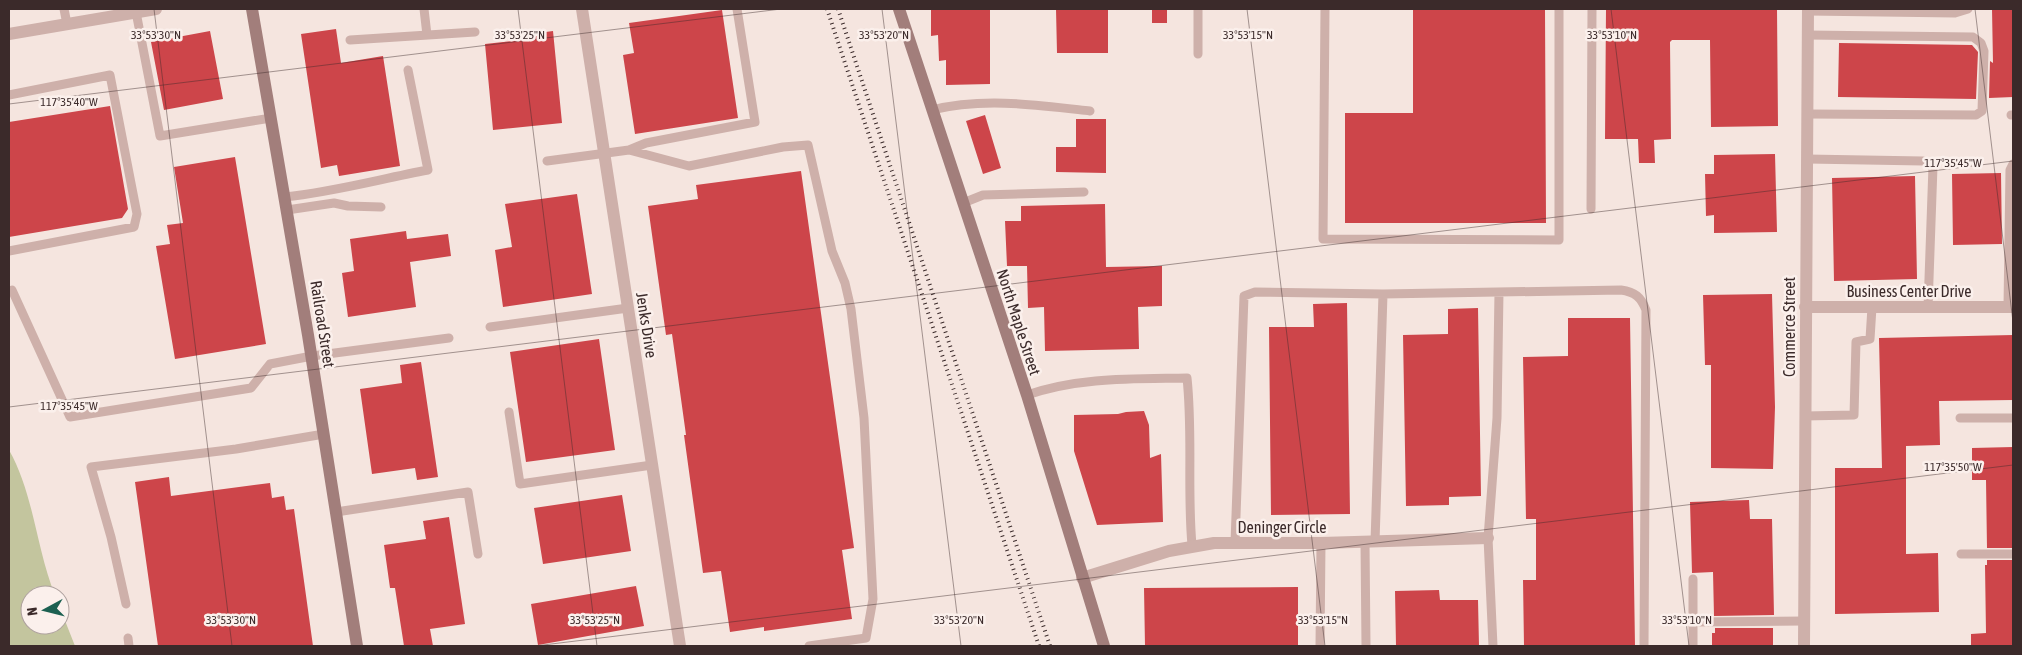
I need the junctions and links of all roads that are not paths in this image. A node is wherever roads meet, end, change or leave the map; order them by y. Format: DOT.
graph roads {
  1 [pos="64,9"];
  2 [pos="156,9"];
  3 [pos="252,9"];
  4 [pos="424,9"];
  5 [pos="582,9"];
  6 [pos="737,9"];
  7 [pos="898,9"];
  8 [pos="1198,9"];
  9 [pos="1325,9"];
  10 [pos="1559,9"];
  11 [pos="1592,9"];
  12 [pos="1968,9"];
  13 [pos="1808,10"];
  14 [pos="111,12"];
  15 [pos="136,12"];
  16 [pos="67,24"];
  17 [pos="475,32"];
  18 [pos="9,34"];
  19 [pos="427,35"];
  20 [pos="1807,35"];
  21 [pos="350,40"];
  22 [pos="1198,54"];
  23 [pos="408,70"];
  24 [pos="9,94"];
  25 [pos="932,110"];
  26 [pos="1090,111"];
  27 [pos="1807,114"];
  28 [pos="271,118"];
  29 [pos="629,150"];
  30 [pos="604,152"];
  31 [pos="1807,159"];
  32 [pos="547,161"];
  33 [pos="2013,164"];
  34 [pos="1084,192"];
  35 [pos="963,203"];
  36 [pos="286,204"];
  37 [pos="381,207"];
  38 [pos="1591,209"];
  39 [pos="9,251"];
  40 [pos="2011,266"];
  41 [pos="12,290"];
  42 [pos="1499,292"];
  43 [pos="1383,294"];
  44 [pos="1805,307"];
  45 [pos="1872,307"];
  46 [pos="1928,307"];
  47 [pos="2011,307"];
  48 [pos="628,308"];
  49 [pos="490,327"];
  50 [pos="449,338"];
  51 [pos="312,356"];
  52 [pos="1026,395"];
  53 [pos="510,412"];
  54 [pos="1805,416"];
  55 [pos="1960,418"];
  56 [pos="2013,418"];
  57 [pos="324,434"];
  58 [pos="652,465"];
  59 [pos="336,512"];
  60 [pos="1488,538"];
  61 [pos="1370,542"];
  62 [pos="1235,543"];
  63 [pos="1320,543"];
  64 [pos="1192,546"];
  65 [pos="478,554"];
  66 [pos="1961,554"];
  67 [pos="2013,554"];
  68 [pos="1082,578"];
  69 [pos="1693,580"];
  70 [pos="126,604"];
  71 [pos="1804,621"];
  72 [pos="1693,622"];
  73 [pos="357,646"];
  74 [pos="680,646"];
  75 [pos="809,646"];
  76 [pos="1104,646"];
  77 [pos="1320,646"];
  78 [pos="1366,646"];
  79 [pos="1493,646"];
  80 [pos="1644,646"];
  81 [pos="1693,646"];
  82 [pos="1804,646"];
  1 -- 16 [label="lane"];
  2 -- 15 [label="street"];
  3 -- 28 [label="main road, Railroad Street"];
  4 -- 19 [label="lane"];
  5 -- 30 [label="street, Jenks Drive"];
  6 -- 29 [label="lane"];
  7 -- 25 [label="main road, North Maple Street"];
  8 -- 22 [label="lane"];
  9 -- 10 [label="lane"];
  11 -- 38 [label="lane"];
  12 -- 13 [label="lane"];
  13 -- 20 [label="street, Commerce Street"];
  14 -- 15 [label="street"];
  14 -- 16 [label="street"];
  15 -- 28 [label="lane"];
  16 -- 18 [label="street"];
  17 -- 19 [label="lane"];
  19 -- 21 [label="lane"];
  20 -- 27 [label="street, Commerce Street"];
  20 -- 27 [label="lane"];
  23 -- 36 [label="lane"];
  24 -- 39 [label="lane"];
  25 -- 26 [label="lane"];
  25 -- 35 [label="main road, North Maple Street"];
  27 -- 31 [label="street, Commerce Street"];
  28 -- 36 [label="main road, Railroad Street"];
  29 -- 30 [label="lane"];
  29 -- 75 [label="lane"];
  30 -- 32 [label="lane"];
  30 -- 48 [label="street, Jenks Drive"];
  31 -- 44 [label="street, Commerce Street"];
  31 -- 46 [label="lane"];
  33 -- 40 [label="lane"];
  34 -- 35 [label="lane"];
  35 -- 52 [label="main road, North Maple Street"];
  36 -- 37 [label="lane"];
  36 -- 51 [label="main road, Railroad Street"];
  40 -- 47 [label="lane"];
  41 -- 51 [label="lane"];
  42 -- 43 [label="lane"];
  42 -- 60 [label="lane"];
  42 -- 80 [label="lane"];
  43 -- 61 [label="lane"];
  43 -- 62 [label="lane"];
  44 -- 45 [label="street, Business Center Drive"];
  44 -- 54 [label="street, Commerce Street"];
  45 -- 46 [label="street, Business Center Drive"];
  45 -- 54 [label="lane"];
  46 -- 47 [label="street, Business Center Drive"];
  48 -- 49 [label="lane"];
  48 -- 58 [label="street, Jenks Drive"];
  50 -- 51 [label="lane"];
  51 -- 57 [label="main road, Railroad Street"];
  52 -- 64 [label="lane"];
  52 -- 68 [label="main road, North Maple Street"];
  53 -- 58 [label="lane"];
  54 -- 71 [label="street, Commerce Street"];
  55 -- 56 [label="lane"];
  57 -- 59 [label="main road, Railroad Street"];
  57 -- 70 [label="lane"];
  58 -- 74 [label="street, Jenks Drive"];
  59 -- 65 [label="lane"];
  59 -- 73 [label="main road, Railroad Street"];
  60 -- 61 [label="street, Deninger Circle"];
  60 -- 79 [label="lane"];
  61 -- 63 [label="street, Deninger Circle"];
  61 -- 78 [label="lane"];
  62 -- 63 [label="street, Deninger Circle"];
  62 -- 64 [label="street, Deninger Circle"];
  63 -- 77 [label="lane"];
  64 -- 68 [label="street, Deninger Circle"];
  66 -- 67 [label="lane"];
  68 -- 76 [label="main road, North Maple Street"];
  69 -- 72 [label="lane"];
  71 -- 72 [label="lane"];
  71 -- 82 [label="street, Commerce Street"];
  72 -- 81 [label="lane"];
}
